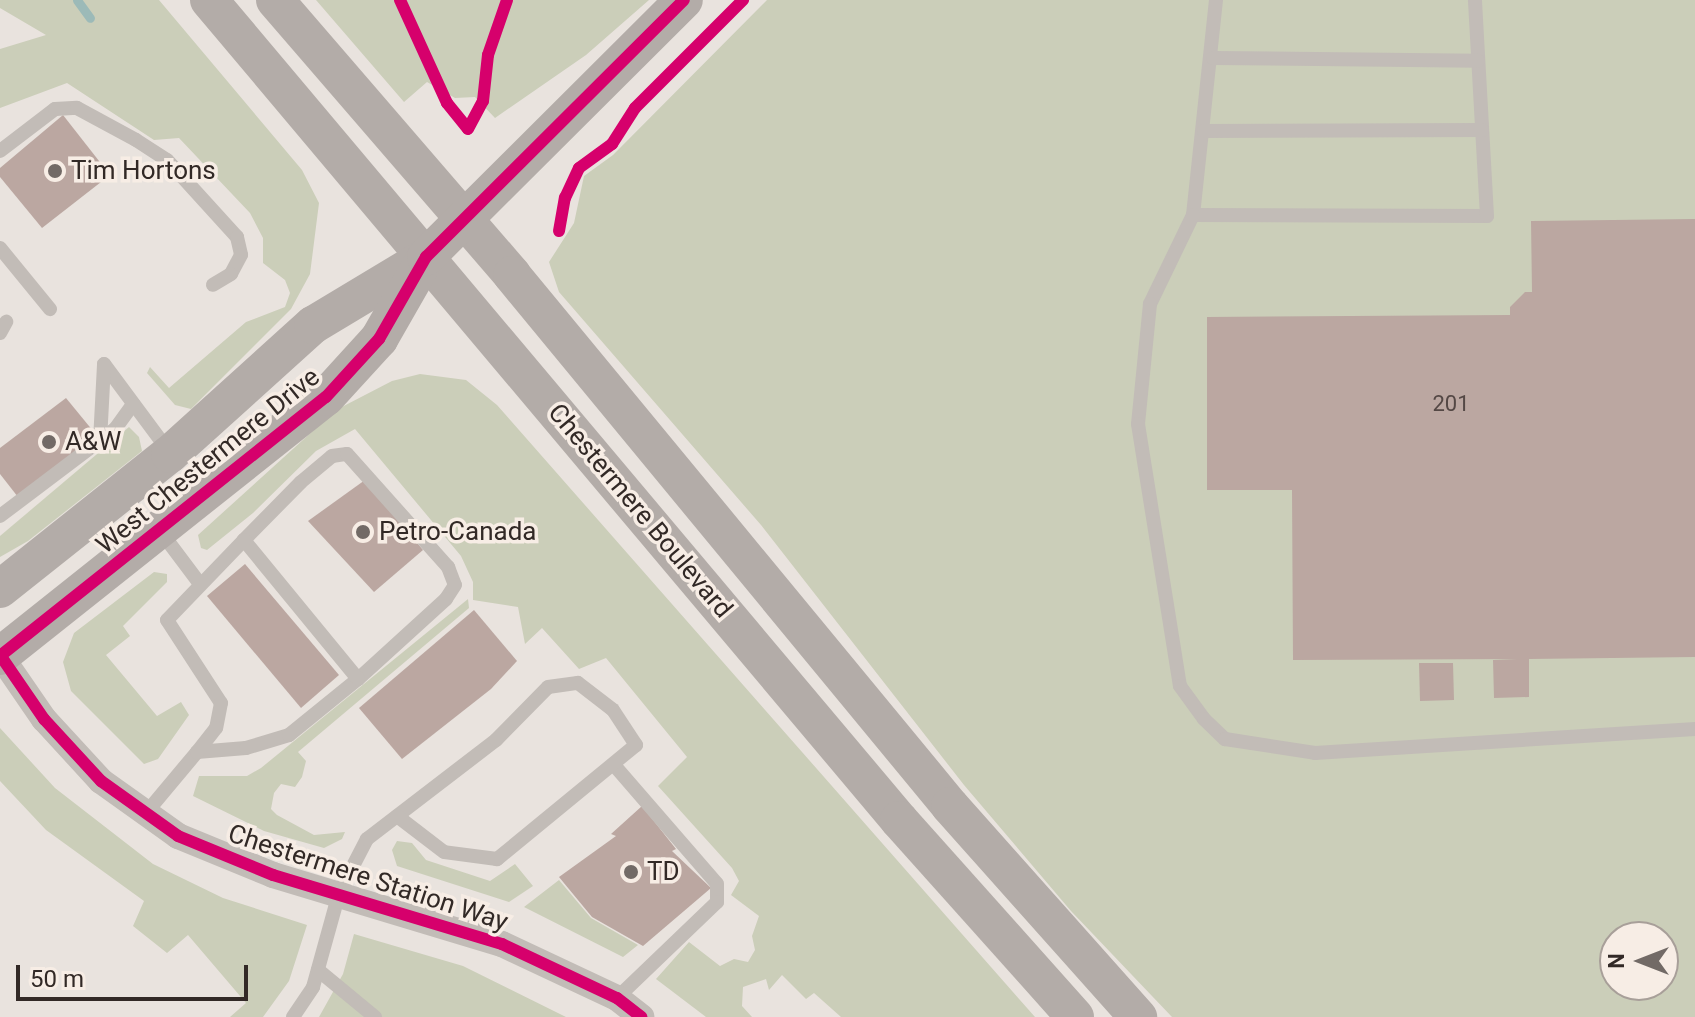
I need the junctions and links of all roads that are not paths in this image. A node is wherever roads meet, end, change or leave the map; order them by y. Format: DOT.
graph roads {
  1 [pos="209,0"];
  2 [pos="275,0"];
  3 [pos="684,0"];
  4 [pos="1216,0"];
  5 [pos="1475,0"];
  6 [pos="1213,58"];
  7 [pos="1478,61"];
  8 [pos="1482,130"];
  9 [pos="1204,131"];
  10 [pos="0,151"];
  11 [pos="1193,215"];
  12 [pos="463,219"];
  13 [pos="0,248"];
  14 [pos="426,257"];
  15 [pos="213,285"];
  16 [pos="50,309"];
  17 [pos="133,404"];
  18 [pos="100,441"];
  19 [pos="170,454"];
  20 [pos="0,516"];
  21 [pos="161,532"];
  22 [pos="244,540"];
  23 [pos="200,584"];
  24 [pos="0,589"];
  25 [pos="0,655"];
  26 [pos="358,679"];
  27 [pos="1695,729"];
  28 [pos="197,752"];
  29 [pos="614,765"];
  30 [pos="146,813"];
  31 [pos="397,816"];
  32 [pos="339,893"];
  33 [pos="318,970"];
  34 [pos="617,998"];
  35 [pos="293,1017"];
  36 [pos="375,1017"];
  37 [pos="641,1017"];
  38 [pos="1075,1017"];
  39 [pos="1138,1017"];
  1 -- 14 [label="main road, Chestermere Boulevard"];
  2 -- 12 [label="main road, Chestermere Boulevard"];
  3 -- 12 [label="main road, West Chestermere Drive"];
  4 -- 6 [label="lane"];
  5 -- 7 [label="lane"];
  6 -- 7 [label="lane"];
  6 -- 9 [label="lane"];
  7 -- 8 [label="lane"];
  8 -- 9 [label="lane"];
  8 -- 11 [label="lane"];
  9 -- 11 [label="lane"];
  10 -- 15 [label="lane"];
  11 -- 27 [label="lane"];
  12 -- 14 [label="main road, West Chestermere Drive"];
  12 -- 39 [label="main road, Chestermere Boulevard"];
  13 -- 16 [label="lane"];
  14 -- 19 [label="main road, West Chestermere Drive"];
  14 -- 21 [label="main road, West Chestermere Drive"];
  14 -- 38 [label="main road, Chestermere Boulevard"];
  17 -- 18 [label="lane"];
  17 -- 18 [label="lane"];
  17 -- 19 [label="lane"];
  18 -- 20 [label="lane"];
  19 -- 24 [label="main road, West Chestermere Drive"];
  21 -- 23 [label="lane"];
  21 -- 25 [label="main road, West Chestermere Drive"];
  22 -- 23 [label="lane"];
  22 -- 26 [label="lane"];
  22 -- 26 [label="lane"];
  23 -- 28 [label="lane"];
  25 -- 30 [label="street, Chestermere Station Way"];
  26 -- 28 [label="lane"];
  28 -- 30 [label="lane"];
  29 -- 31 [label="lane"];
  29 -- 31 [label="lane"];
  29 -- 34 [label="lane"];
  30 -- 32 [label="street, Chestermere Station Way"];
  31 -- 32 [label="lane"];
  32 -- 33 [label="lane"];
  32 -- 34 [label="street, Chestermere Station Way"];
  33 -- 35 [label="lane"];
  33 -- 36 [label="lane"];
  34 -- 37 [label="street, Chestermere Station Way"];
}
